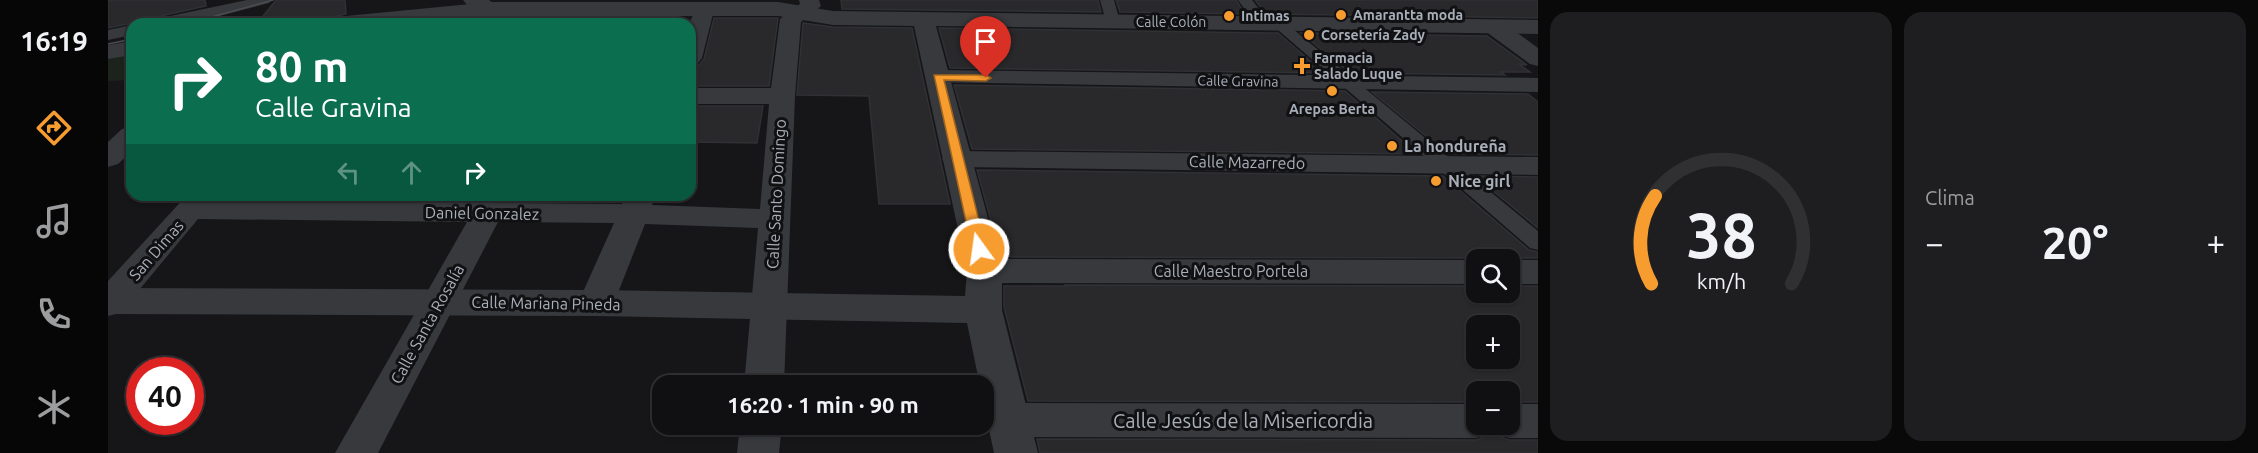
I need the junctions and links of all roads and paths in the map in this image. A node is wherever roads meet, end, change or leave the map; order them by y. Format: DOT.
graph roads {
  1 [pos="264,0"];
  2 [pos="1245,0"];
  3 [pos="482,4"];
  4 [pos="808,9"];
  5 [pos="705,10"];
  6 [pos="1110,11"];
  7 [pos="180,18"];
  8 [pos="207,18"];
  9 [pos="210,18"];
  10 [pos="380,18"];
  11 [pos="923,18"];
  12 [pos="1269,23"];
  13 [pos="1494,26"];
  14 [pos="1538,27"];
  15 [pos="126,31"];
  16 [pos="108,35"];
  17 [pos="696,39"];
  18 [pos="126,49"];
  19 [pos="108,52"];
  20 [pos="1538,59"];
  21 [pos="938,77"];
  22 [pos="1343,82"];
  23 [pos="1538,85"];
  24 [pos="696,96"];
  25 [pos="782,96"];
  26 [pos="126,141"];
  27 [pos="108,158"];
  28 [pos="957,159"];
  29 [pos="1442,165"];
  30 [pos="1538,166"];
  31 [pos="196,203"];
  32 [pos="493,204"];
  33 [pos="638,205"];
  34 [pos="775,219"];
  35 [pos="1538,243"];
  36 [pos="985,271"];
  37 [pos="1466,272"];
  38 [pos="1520,272"];
  39 [pos="1538,272"];
  40 [pos="109,302"];
  41 [pos="439,302"];
  42 [pos="596,303"];
  43 [pos="770,305"];
  44 [pos="983,310"];
  45 [pos="765,375"];
  46 [pos="1466,421"];
  47 [pos="1520,421"];
  48 [pos="1538,421"];
  49 [pos="760,435"];
  50 [pos="1013,437"];
  51 [pos="356,453"];
  52 [pos="758,453"];
  1 -- 9 [label="street"];
  2 -- 12 [label="street"];
  3 -- 5 [label="street, Calle Colón"];
  3 -- 10 [label="street, Calle Colón"];
  4 -- 5 [label="street, Calle Colón"];
  4 -- 11 [label="street, Calle Colón"];
  4 -- 25 [label="street, Calle Santo Domingo"];
  5 -- 17 [label="street"];
  6 -- 11 [label="street, Calle Colón"];
  6 -- 12 [label="street, Calle Colón"];
  7 -- 8 [label="street"];
  11 -- 21 [label="street"];
  12 -- 13 [label="street, Calle Colón"];
  12 -- 22 [label="street"];
  13 -- 14 [label="street, Calle Colón"];
  13 -- 20 [label="street"];
  15 -- 16 [label="street"];
  18 -- 19 [label="street"];
  21 -- 22 [label="street, Calle Gravina"];
  21 -- 28 [label="street"];
  22 -- 23 [label="street, Calle Gravina"];
  22 -- 29 [label="street"];
  24 -- 25 [label="street"];
  25 -- 34 [label="street, Calle Santo Domingo"];
  26 -- 27 [label="street"];
  28 -- 29 [label="street, Calle Mazarredo"];
  28 -- 36 [label="street"];
  29 -- 30 [label="street, Calle Mazarredo"];
  29 -- 35 [label="street"];
  31 -- 32 [label="street, Daniel Gonzalez"];
  31 -- 40 [label="street, San Dimas"];
  32 -- 33 [label="street, Daniel Gonzalez"];
  32 -- 41 [label="street, Calle Santa Rosalía"];
  33 -- 34 [label="street, Daniel Gonzalez"];
  33 -- 42 [label="street"];
  34 -- 43 [label="street, Calle Santo Domingo"];
  36 -- 37 [label="street, Calle Maestro Portela"];
  36 -- 44 [label="street"];
  38 -- 39 [label="street"];
  40 -- 41 [label="street, Calle Mariana Pineda"];
  41 -- 42 [label="street, Calle Mariana Pineda"];
  41 -- 51 [label="street, Calle Santa Rosalía"];
  42 -- 43 [label="street, Calle Mariana Pineda"];
  43 -- 44 [label="street, Calle Mariana Pineda"];
  43 -- 45 [label="street, Calle Santo Domingo"];
  44 -- 50 [label="street"];
  46 -- 50 [label="street, Calle Jesús de la Misericordia"];
  47 -- 48 [label="street"];
  49 -- 52 [label="street"];
}
